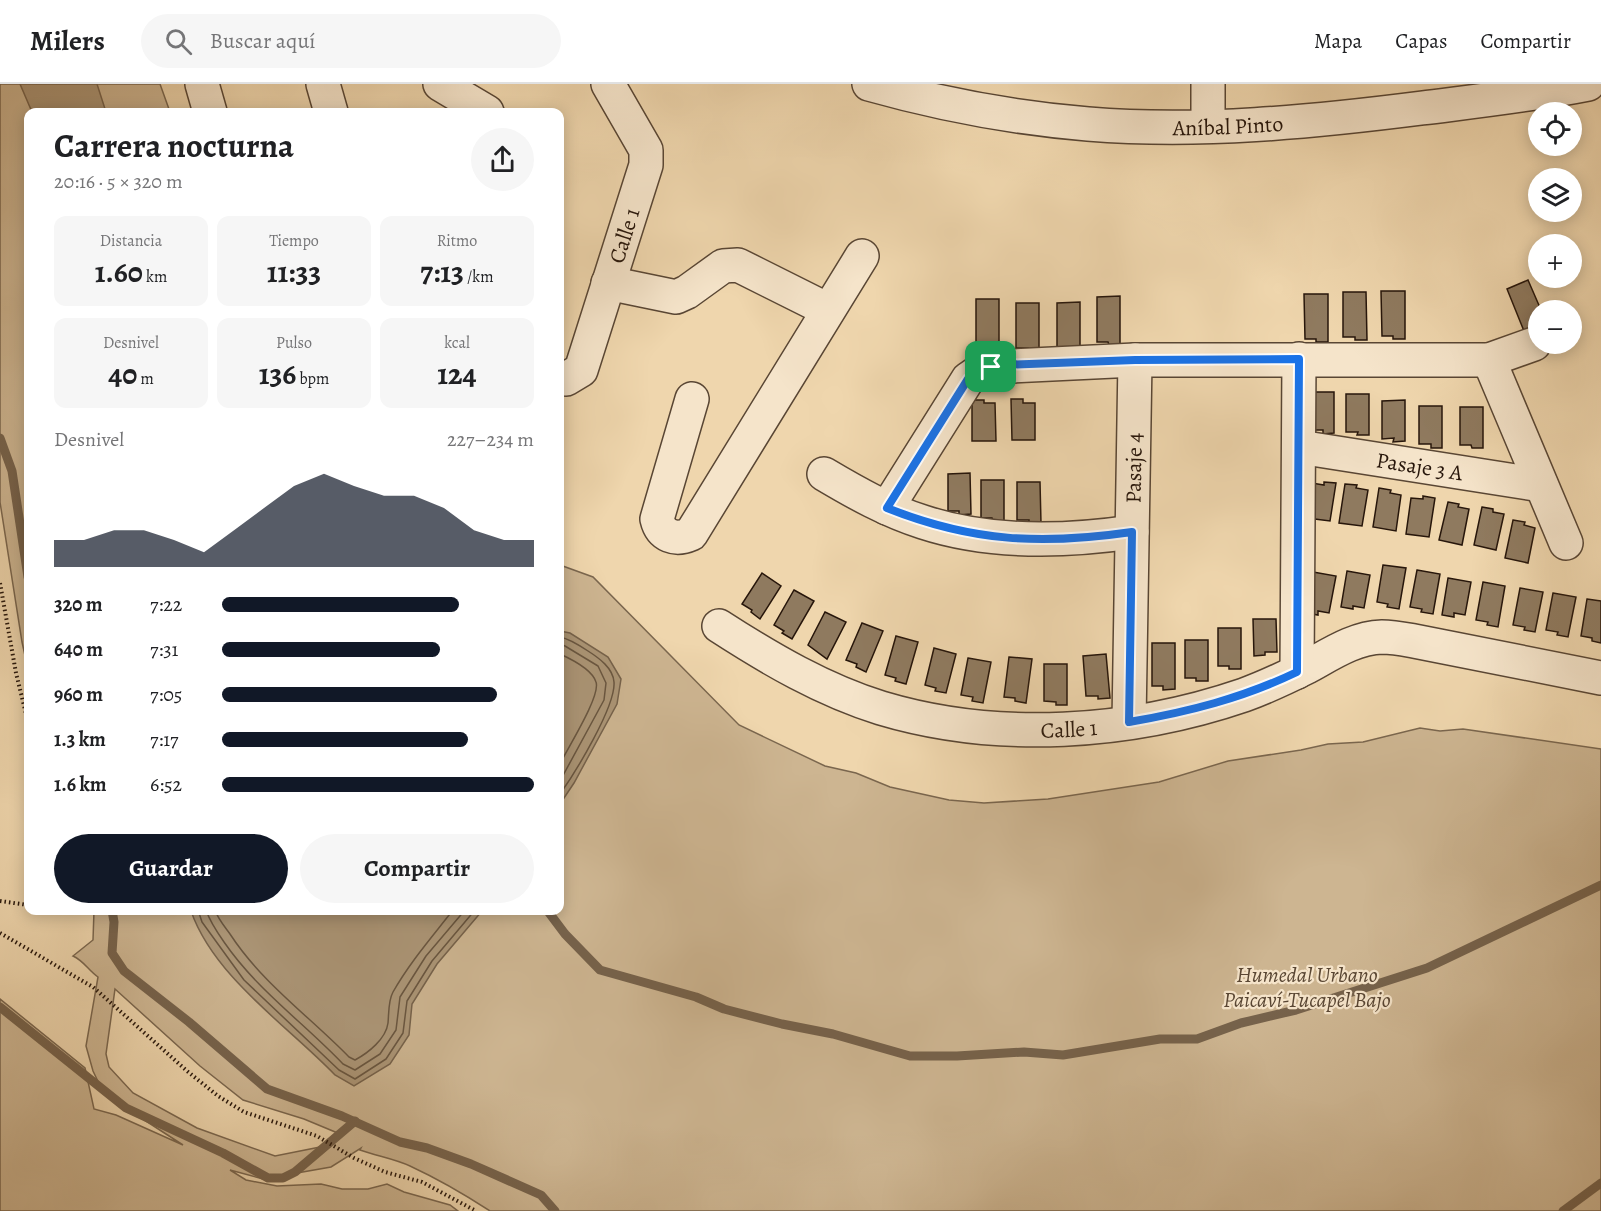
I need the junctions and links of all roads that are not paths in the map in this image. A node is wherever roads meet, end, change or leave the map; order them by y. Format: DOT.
graph roads {
  1 [pos="202,84"];
  2 [pos="323,84"];
  3 [pos="608,84"];
  4 [pos="869,84"];
  5 [pos="1208,84"];
  6 [pos="1588,84"];
  7 [pos="949,93"];
  8 [pos="1462,93"];
  9 [pos="209,108"];
  10 [pos="330,108"];
  11 [pos="1208,126"];
  12 [pos="861,256"];
  13 [pos="608,282"];
  14 [pos="828,310"];
  15 [pos="1528,346"];
  16 [pos="1299,359"];
  17 [pos="1135,360"];
  18 [pos="1489,360"];
  19 [pos="564,378"];
  20 [pos="692,399"];
  21 [pos="1299,447"];
  22 [pos="824,474"];
  23 [pos="1541,485"];
  24 [pos="887,508"];
  25 [pos="1132,532"];
  26 [pos="1566,543"];
  27 [pos="719,626"];
  28 [pos="1297,672"];
  29 [pos="1601,678"];
  30 [pos="1129,722"];
  1 -- 9 [label="street"];
  2 -- 10 [label="street"];
  3 -- 13 [label="street, Calle 1"];
  4 -- 7 [label="street, Aníbal Pinto"];
  5 -- 11 [label="street"];
  6 -- 8 [label="street, Aníbal Pinto"];
  7 -- 11 [label="street, Aníbal Pinto"];
  8 -- 11 [label="street, Aníbal Pinto"];
  12 -- 14 [label="street"];
  13 -- 14 [label="street"];
  13 -- 19 [label="street, Calle 1"];
  14 -- 20 [label="street"];
  15 -- 18 [label="street"];
  16 -- 17 [label="street"];
  16 -- 18 [label="street"];
  16 -- 21 [label="street"];
  17 -- 24 [label="street"];
  17 -- 25 [label="street, Pasaje 4"];
  18 -- 23 [label="street"];
  21 -- 23 [label="street, Pasaje 3 A"];
  21 -- 28 [label="street"];
  22 -- 24 [label="street"];
  23 -- 26 [label="street"];
  24 -- 25 [label="street"];
  25 -- 30 [label="street, Pasaje 4"];
  27 -- 30 [label="street, Calle 1"];
  28 -- 29 [label="street, Calle 1"];
  28 -- 30 [label="street, Calle 1"];
}
